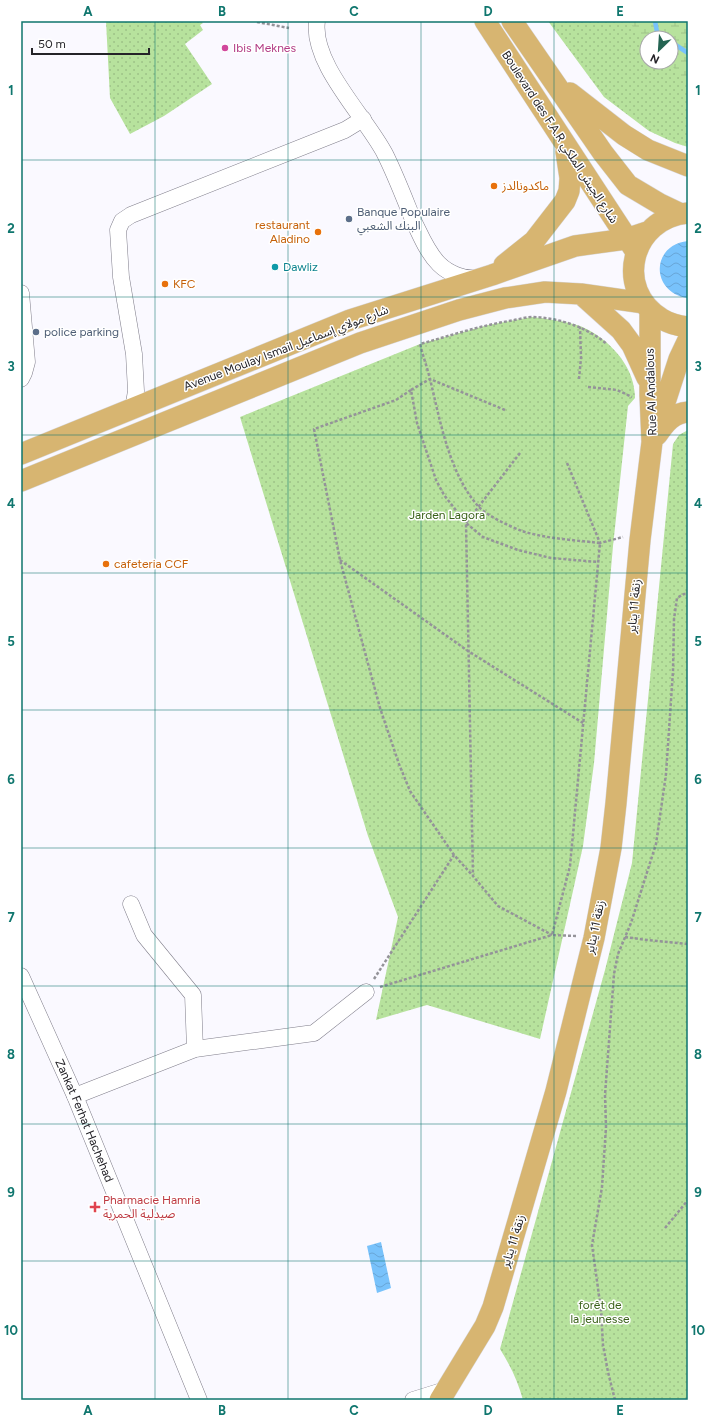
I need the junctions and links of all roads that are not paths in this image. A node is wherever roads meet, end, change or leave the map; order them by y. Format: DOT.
graph roads {
  1 [pos="317,21"];
  2 [pos="485,21"];
  3 [pos="512,21"];
  4 [pos="555,82"];
  5 [pos="363,119"];
  6 [pos="565,146"];
  7 [pos="688,166"];
  8 [pos="684,213"];
  9 [pos="631,246"];
  10 [pos="488,276"];
  11 [pos="21,292"];
  12 [pos="581,294"];
  13 [pos="647,307"];
  14 [pos="688,327"];
  15 [pos="688,340"];
  16 [pos="21,379"];
  17 [pos="643,391"];
  18 [pos="133,409"];
  19 [pos="688,412"];
  20 [pos="652,442"];
  21 [pos="21,454"];
  22 [pos="21,481"];
  23 [pos="131,904"];
  24 [pos="21,976"];
  25 [pos="366,992"];
  26 [pos="195,1049"];
  27 [pos="75,1096"];
  28 [pos="442,1395"];
  29 [pos="199,1400"];
  30 [pos="413,1400"];
  1 -- 5 [label="street"];
  2 -- 6 [label="main road, Boulevard des F.A.R شارع الجيش الملكي"];
  3 -- 4 [label="main road, Boulevard des F.A.R شارع الجيش الملكي"];
  4 -- 7 [label="main road"];
  4 -- 8 [label="main road, Boulevard des F.A.R شارع الجيش الملكي"];
  5 -- 10 [label="street"];
  5 -- 18 [label="street"];
  6 -- 9 [label="main road, Boulevard des F.A.R شارع الجيش الملكي"];
  6 -- 10 [label="main road"];
  8 -- 9 [label="main road"];
  9 -- 10 [label="main road, Avenue Moulay Ismail شارع مولاي إسماعيل"];
  9 -- 13 [label="main road"];
  10 -- 18 [label="main road, Avenue Moulay Ismail شارع مولاي إسماعيل"];
  11 -- 16 [label="street"];
  12 -- 13 [label="main road, Avenue Moulay Ismail شارع مولاي إسماعيل"];
  12 -- 17 [label="main road"];
  12 -- 22 [label="main road, Avenue Moulay Ismail شارع مولاي إسماعيل"];
  13 -- 14 [label="main road"];
  13 -- 17 [label="main road, Rue Al Andalous"];
  15 -- 20 [label="main road, Rue Al Andalous"];
  17 -- 20 [label="main road, Rue Al Andalous"];
  18 -- 21 [label="main road, Avenue Moulay Ismail شارع مولاي إسماعيل"];
  19 -- 20 [label="main road"];
  20 -- 28 [label="main road, زنقة 11 يناير"];
  23 -- 26 [label="street"];
  24 -- 27 [label="street, Zankat Ferhat Hachehad"];
  25 -- 26 [label="street"];
  26 -- 27 [label="street"];
  27 -- 29 [label="street, Zankat Ferhat Hachehad"];
  28 -- 30 [label="street"];
}
